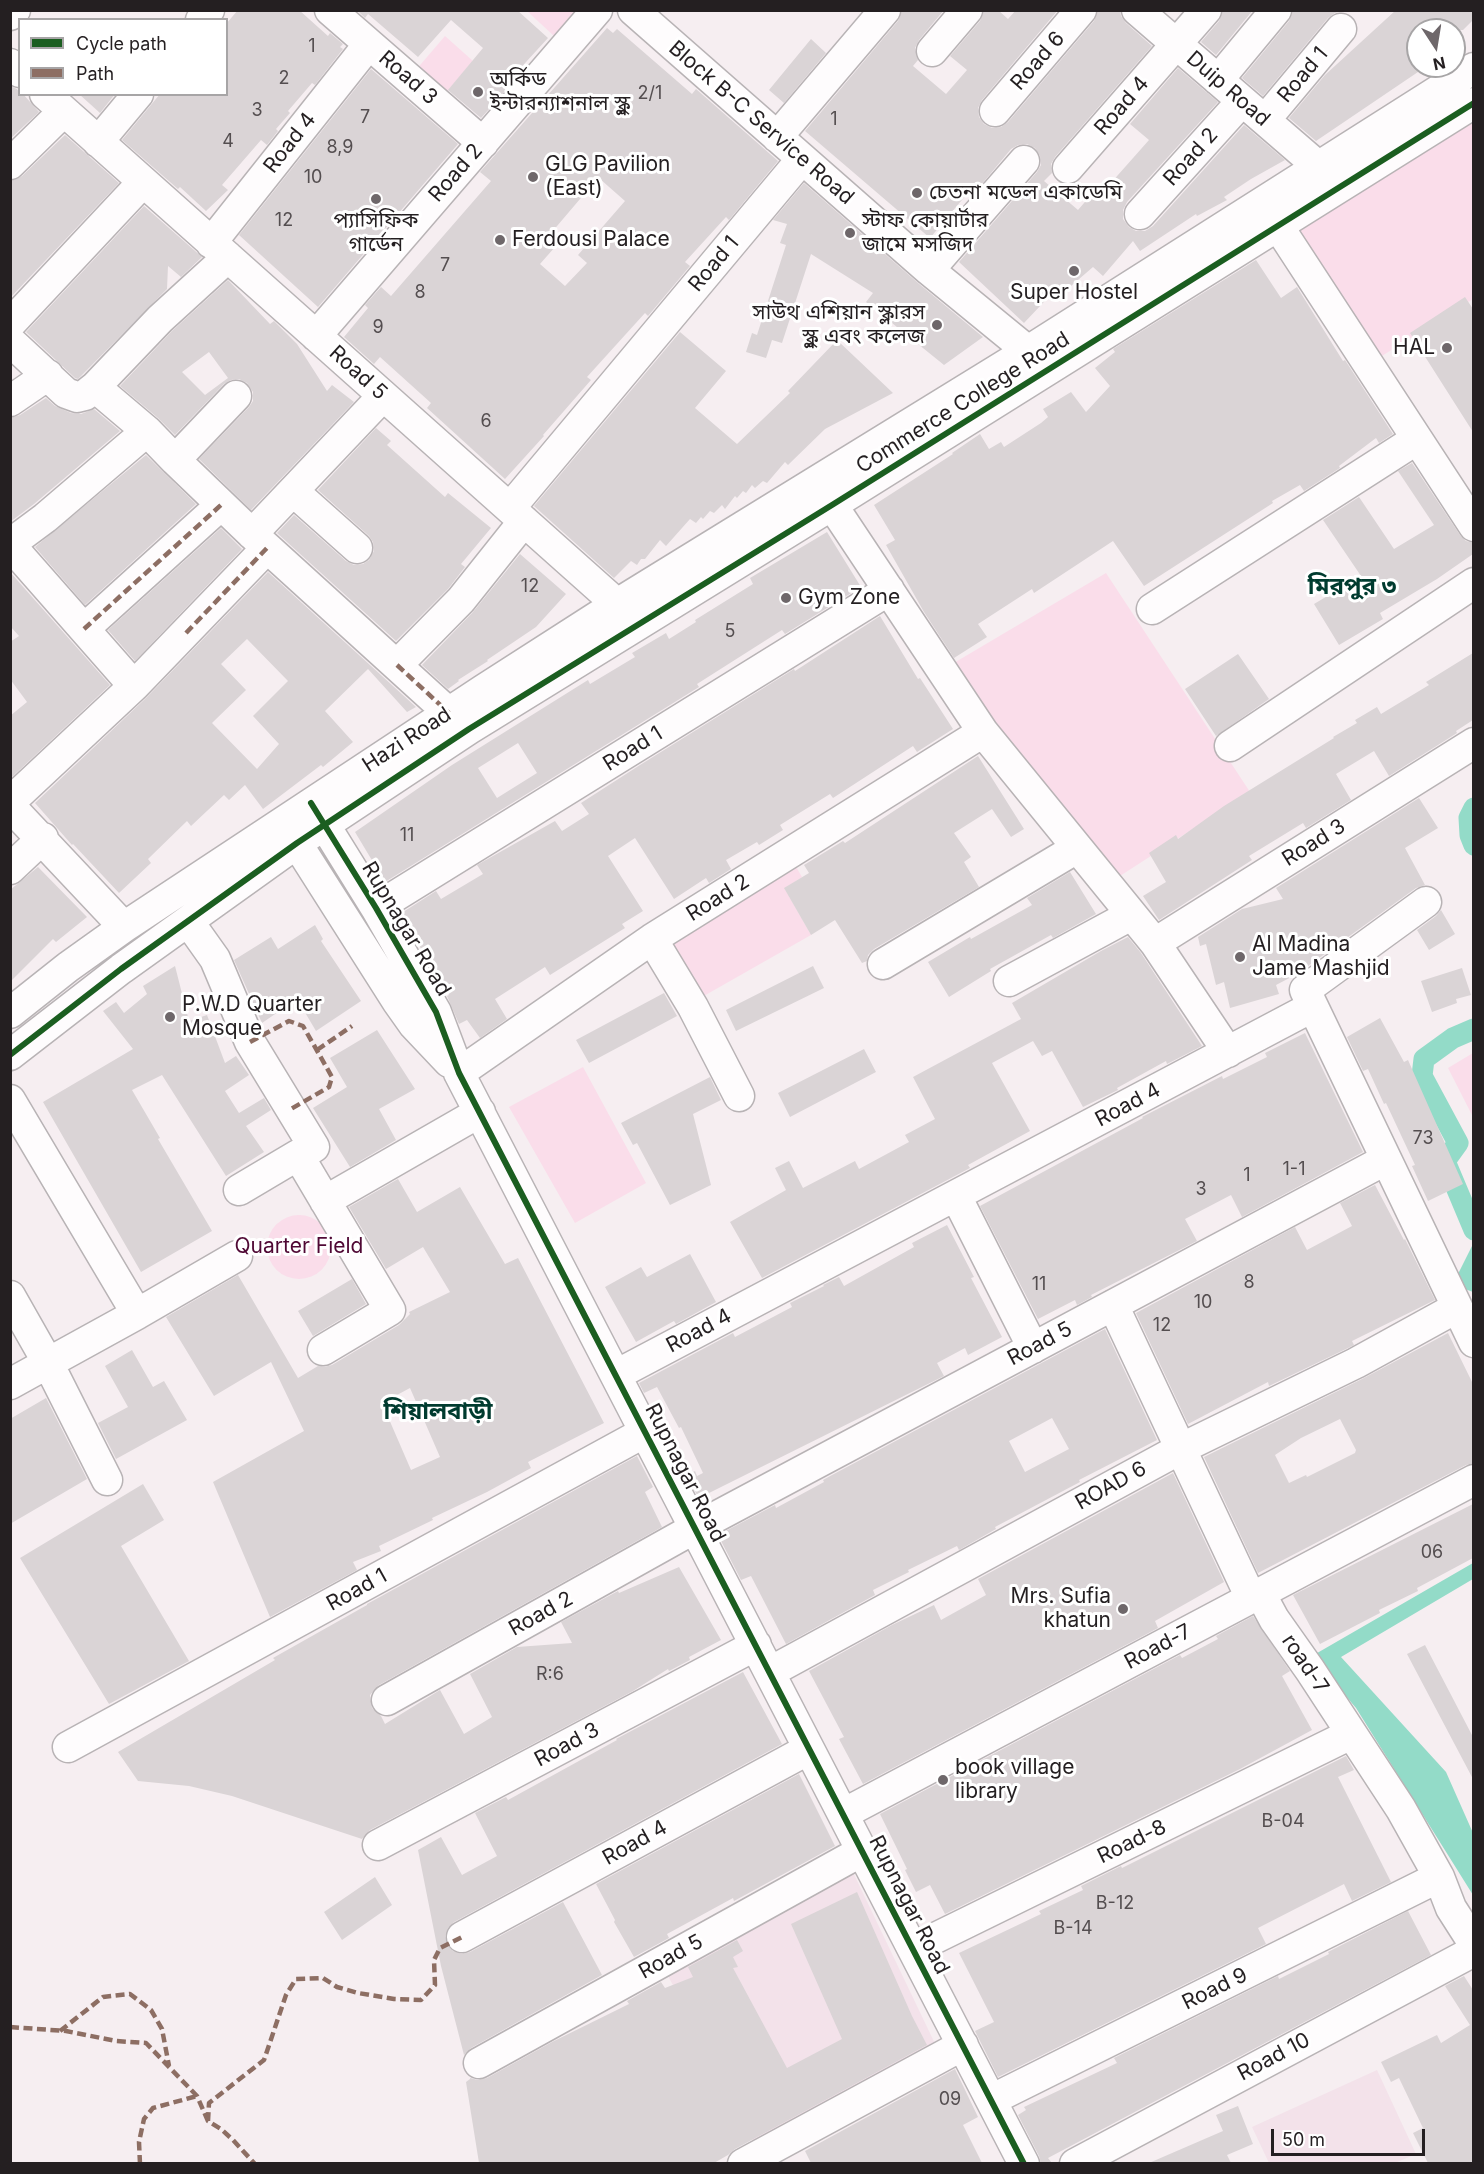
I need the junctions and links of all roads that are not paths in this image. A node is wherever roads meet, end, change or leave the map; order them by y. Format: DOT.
graph roads {
  1 [pos="15,10"];
  2 [pos="597,10"];
  3 [pos="633,10"];
  4 [pos="885,10"];
  5 [pos="966,10"];
  6 [pos="1081,10"];
  7 [pos="1137,10"];
  8 [pos="1206,10"];
  9 [pos="1276,10"];
  10 [pos="333,11"];
  11 [pos="10,15"];
  12 [pos="1341,29"];
  13 [pos="369,44"];
  14 [pos="1175,44"];
  15 [pos="932,51"];
  16 [pos="1473,68"];
  17 [pos="1218,80"];
  18 [pos="136,96"];
  19 [pos="1242,100"];
  20 [pos="54,103"];
  21 [pos="1473,103"];
  22 [pos="995,111"];
  23 [pos="1265,120"];
  24 [pos="777,136"];
  25 [pos="98,142"];
  26 [pos="483,143"];
  27 [pos="802,159"];
  28 [pos="1024,161"];
  29 [pos="10,164"];
  30 [pos="1319,167"];
  31 [pos="1068,168"];
  32 [pos="143,182"];
  33 [pos="1140,214"];
  34 [pos="1278,226"];
  35 [pos="220,250"];
  36 [pos="929,270"];
  37 [pos="10,324"];
  38 [pos="316,336"];
  39 [pos="10,341"];
  40 [pos="1028,351"];
  41 [pos="48,375"];
  42 [pos="95,387"];
  43 [pos="236,396"];
  44 [pos="383,396"];
  45 [pos="10,401"];
  46 [pos="147,431"];
  47 [pos="1417,439"];
  48 [pos="175,460"];
  49 [pos="293,491"];
  50 [pos="823,493"];
  51 [pos="221,505"];
  52 [pos="517,515"];
  53 [pos="1473,526"];
  54 [pos="260,541"];
  55 [pos="10,545"];
  56 [pos="357,548"];
  57 [pos="1473,583"];
  58 [pos="889,591"];
  59 [pos="617,604"];
  60 [pos="1152,609"];
  61 [pos="84,629"];
  62 [pos="397,665"];
  63 [pos="134,686"];
  64 [pos="459,721"];
  65 [pos="983,732"];
  66 [pos="1473,743"];
  67 [pos="1230,746"];
  68 [pos="10,804"];
  69 [pos="318,814"];
  70 [pos="290,832"];
  71 [pos="43,838"];
  72 [pos="1077,849"];
  73 [pos="10,869"];
  74 [pos="1426,902"];
  75 [pos="376,909"];
  76 [pos="1131,915"];
  77 [pos="188,921"];
  78 [pos="124,927"];
  79 [pos="652,939"];
  80 [pos="1155,943"];
  81 [pos="883,964"];
  82 [pos="1009,981"];
  83 [pos="1312,1007"];
  84 [pos="10,1013"];
  85 [pos="1228,1052"];
  86 [pos="10,1055"];
  87 [pos="459,1073"];
  88 [pos="740,1096"];
  89 [pos="10,1100"];
  90 [pos="480,1112"];
  91 [pos="298,1155"];
  92 [pos="1385,1160"];
  93 [pos="239,1190"];
  94 [pos="956,1196"];
  95 [pos="325,1201"];
  96 [pos="237,1256"];
  97 [pos="10,1296"];
  98 [pos="1113,1305"];
  99 [pos="1456,1308"];
  100 [pos="137,1314"];
  101 [pos="1473,1342"];
  102 [pos="1033,1348"];
  103 [pos="323,1350"];
  104 [pos="48,1363"];
  105 [pos="616,1375"];
  106 [pos="10,1384"];
  107 [pos="645,1432"];
  108 [pos="1180,1449"];
  109 [pos="107,1480"];
  110 [pos="1473,1480"];
  111 [pos="695,1528"];
  112 [pos="1256,1595"];
  113 [pos="756,1645"];
  114 [pos="770,1672"];
  115 [pos="387,1700"];
  116 [pos="1351,1734"];
  117 [pos="69,1748"];
  118 [pos="809,1749"];
  119 [pos="843,1814"];
  120 [pos="378,1845"];
  121 [pos="862,1851"];
  122 [pos="1439,1877"];
  123 [pos="462,1937"];
  124 [pos="1473,1944"];
  125 [pos="913,1949"];
  126 [pos="1473,1951"];
  127 [pos="963,2045"];
  128 [pos="479,2062"];
  129 [pos="991,2100"];
  130 [pos="743,2163"];
  131 [pos="1024,2163"];
  132 [pos="1075,2163"];
  1 -- 11 [label="street"];
  2 -- 26 [label="street, Road 2"];
  3 -- 24 [label="street, Block B-C Service Road"];
  4 -- 24 [label="street"];
  5 -- 15 [label="street"];
  6 -- 22 [label="street, Road 6"];
  7 -- 14 [label="street, Duip Road"];
  8 -- 14 [label="street"];
  9 -- 17 [label="street"];
  10 -- 13 [label="street, Road 3"];
  12 -- 23 [label="street, Road 1"];
  13 -- 26 [label="street, Road 3"];
  13 -- 35 [label="street, Road 4"];
  14 -- 17 [label="street, Duip Road"];
  14 -- 31 [label="street, Road 4"];
  16 -- 30 [label="street, Commerce College Road"];
  17 -- 19 [label="street, Duip Road"];
  18 -- 25 [label="street"];
  19 -- 23 [label="street, Duip Road"];
  19 -- 33 [label="street, Road 2"];
  20 -- 25 [label="street, Road 5"];
  20 -- 29 [label="street"];
  21 -- 34 [label="street, Commerce College Road"];
  23 -- 30 [label="street, Duip Road"];
  24 -- 27 [label="street, Block B-C Service Road"];
  25 -- 32 [label="street, Road 5"];
  26 -- 38 [label="street, Road 2"];
  27 -- 36 [label="street, Block B-C Service Road"];
  27 -- 52 [label="street, Road 1"];
  28 -- 36 [label="street"];
  30 -- 40 [label="street, Commerce College Road"];
  32 -- 35 [label="street, Road 5"];
  32 -- 37 [label="street"];
  34 -- 47 [label="street"];
  34 -- 50 [label="street, Commerce College Road"];
  35 -- 38 [label="street, Road 5"];
  35 -- 42 [label="street, Road 4"];
  36 -- 40 [label="street, Block B-C Service Road"];
  38 -- 44 [label="street, Road 5"];
  39 -- 41 [label="street"];
  40 -- 50 [label="street, Commerce College Road"];
  41 -- 42 [label="street"];
  41 -- 45 [label="street"];
  42 -- 46 [label="street"];
  43 -- 48 [label="street"];
  44 -- 49 [label="street"];
  44 -- 52 [label="street, Road 5"];
  46 -- 48 [label="street"];
  46 -- 55 [label="street"];
  47 -- 53 [label="street"];
  47 -- 60 [label="street"];
  48 -- 51 [label="street"];
  49 -- 54 [label="street"];
  49 -- 56 [label="street"];
  50 -- 58 [label="street"];
  50 -- 59 [label="street, Hazi Road"];
  50 -- 64 [label="street, Commerce College Road"];
  51 -- 54 [label="street"];
  51 -- 61 [label="street"];
  52 -- 59 [label="street, Road 5"];
  52 -- 62 [label="street, Road 1"];
  54 -- 62 [label="street"];
  54 -- 63 [label="street"];
  55 -- 61 [label="street"];
  57 -- 67 [label="street"];
  58 -- 65 [label="street"];
  58 -- 75 [label="street, Road 1"];
  59 -- 64 [label="street, Hazi Road"];
  61 -- 63 [label="street"];
  62 -- 64 [label="street"];
  63 -- 68 [label="street"];
  64 -- 69 [label="street, Hazi Road"];
  65 -- 72 [label="street"];
  65 -- 79 [label="street, Road 2"];
  66 -- 80 [label="street, Road 3"];
  68 -- 71 [label="street"];
  69 -- 70 [label="street, Hazi Road"];
  69 -- 75 [label="street, Rupnagar Road"];
  70 -- 77 [label="street"];
  70 -- 78 [label="street, Hazi Road"];
  70 -- 87 [label="street"];
  71 -- 73 [label="street"];
  71 -- 78 [label="street"];
  72 -- 76 [label="street"];
  72 -- 81 [label="street"];
  74 -- 83 [label="street"];
  75 -- 87 [label="street, Rupnagar Road"];
  76 -- 80 [label="street"];
  76 -- 82 [label="street"];
  77 -- 86 [label="street"];
  77 -- 91 [label="street"];
  78 -- 84 [label="street, Hazi Road"];
  79 -- 87 [label="street, Road 2"];
  79 -- 88 [label="street"];
  80 -- 85 [label="street"];
  83 -- 85 [label="street, Road 4"];
  83 -- 92 [label="street"];
  85 -- 94 [label="street, Road 4"];
  87 -- 90 [label="street, Rupnagar Road"];
  89 -- 100 [label="street"];
  90 -- 95 [label="street"];
  90 -- 105 [label="street, Rupnagar Road"];
  91 -- 93 [label="street"];
  91 -- 95 [label="street"];
  92 -- 98 [label="street, Road 5"];
  92 -- 99 [label="street"];
  94 -- 102 [label="street"];
  94 -- 105 [label="street, Road 4"];
  95 -- 103 [label="street"];
  96 -- 100 [label="street"];
  97 -- 104 [label="street"];
  98 -- 102 [label="street, Road 5"];
  98 -- 108 [label="street, road-7"];
  99 -- 101 [label="street"];
  99 -- 108 [label="street, ROAD 6"];
  100 -- 104 [label="street"];
  102 -- 111 [label="street, Road 5"];
  104 -- 106 [label="street"];
  104 -- 109 [label="street"];
  105 -- 107 [label="street, Rupnagar Road"];
  107 -- 111 [label="street, Rupnagar Road"];
  107 -- 117 [label="street, Road 1"];
  108 -- 112 [label="street, road-7"];
  108 -- 114 [label="street, ROAD 6"];
  110 -- 112 [label="street, Road-7"];
  111 -- 113 [label="street, Rupnagar Road"];
  111 -- 115 [label="street, Road 2"];
  112 -- 116 [label="street, road-7"];
  112 -- 119 [label="street, Road-7"];
  113 -- 114 [label="street, Rupnagar Road"];
  113 -- 120 [label="street, Road 3"];
  114 -- 118 [label="street, Rupnagar Road"];
  116 -- 122 [label="street, road-7"];
  116 -- 125 [label="street, Road-8"];
  118 -- 119 [label="street, Rupnagar Road"];
  118 -- 123 [label="street, Road 4"];
  119 -- 121 [label="street, Rupnagar Road"];
  121 -- 125 [label="street, Rupnagar Road"];
  121 -- 128 [label="street, Road 5"];
  122 -- 124 [label="street, road-7"];
  122 -- 129 [label="street, Road 9"];
  125 -- 127 [label="street, Rupnagar Road"];
  126 -- 132 [label="street, Road 10"];
  127 -- 129 [label="street, Rupnagar Road"];
  127 -- 130 [label="street"];
  129 -- 131 [label="street, Rupnagar Road"];
}
